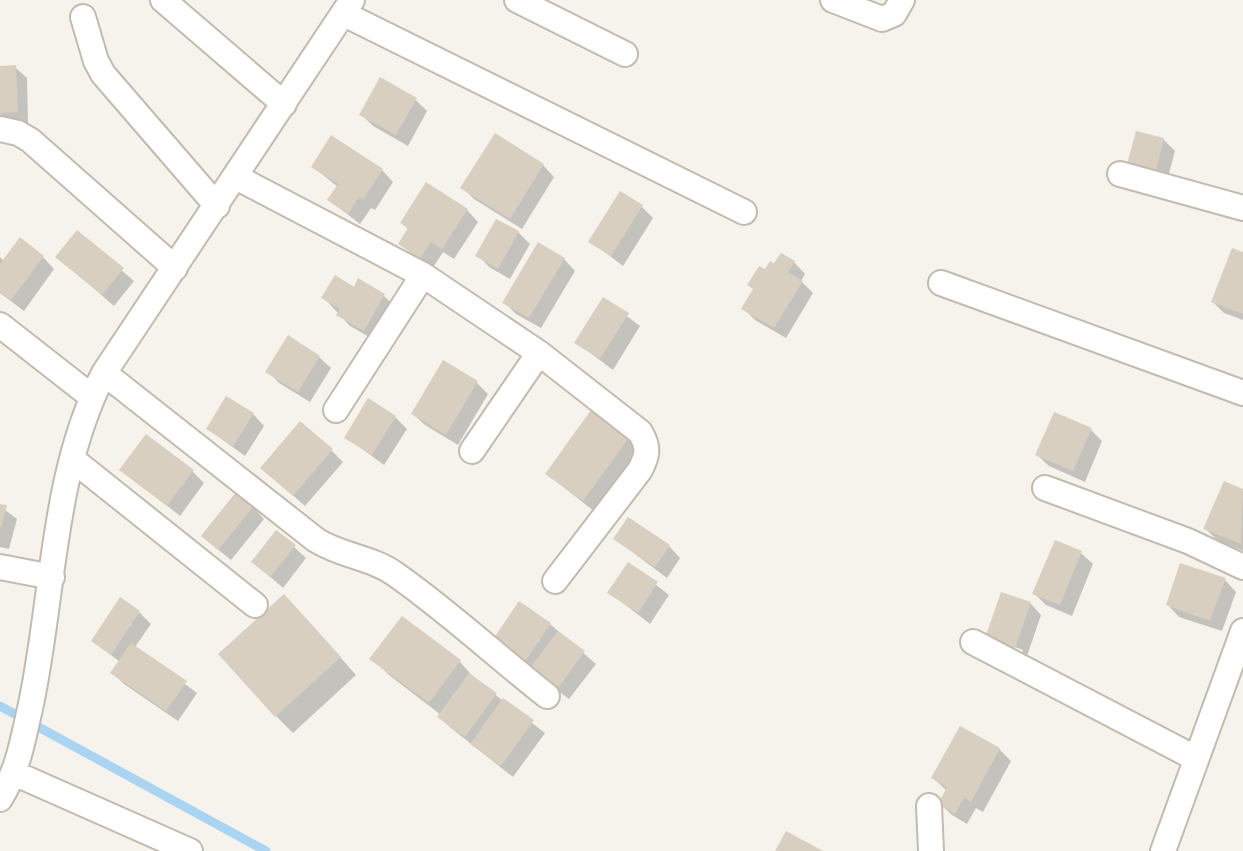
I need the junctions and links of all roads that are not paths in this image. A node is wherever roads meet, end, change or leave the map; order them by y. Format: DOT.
graph roads {
  1 [pos="163,0"];
  2 [pos="517,0"];
  3 [pos="833,0"];
  4 [pos="902,0"];
  5 [pos="348,7"];
  6 [pos="83,17"];
  7 [pos="625,54"];
  8 [pos="284,104"];
  9 [pos="0,129"];
  10 [pos="1120,174"];
  11 [pos="236,177"];
  12 [pos="217,205"];
  13 [pos="1243,208"];
  14 [pos="744,212"];
  15 [pos="175,268"];
  16 [pos="423,275"];
  17 [pos="941,283"];
  18 [pos="0,325"];
  19 [pos="539,353"];
  20 [pos="104,373"];
  21 [pos="1243,393"];
  22 [pos="92,397"];
  23 [pos="336,410"];
  24 [pos="472,451"];
  25 [pos="72,459"];
  26 [pos="1045,488"];
  27 [pos="0,567"];
  28 [pos="1243,567"];
  29 [pos="52,577"];
  30 [pos="555,580"];
  31 [pos="255,605"];
  32 [pos="1243,631"];
  33 [pos="974,642"];
  34 [pos="547,696"];
  35 [pos="15,749"];
  36 [pos="1195,758"];
  37 [pos="0,799"];
  38 [pos="929,806"];
  39 [pos="191,851"];
  40 [pos="931,851"];
  41 [pos="1163,851"];
  1 -- 8 [label="street"];
  2 -- 7 [label="street"];
  3 -- 4 [label="street"];
  5 -- 8 [label="street"];
  5 -- 14 [label="street"];
  6 -- 12 [label="street"];
  8 -- 11 [label="street"];
  9 -- 15 [label="street"];
  10 -- 13 [label="street"];
  11 -- 12 [label="street"];
  11 -- 16 [label="street"];
  12 -- 15 [label="street"];
  15 -- 20 [label="street"];
  16 -- 19 [label="street"];
  16 -- 23 [label="street"];
  17 -- 21 [label="street"];
  18 -- 22 [label="street"];
  19 -- 24 [label="street"];
  19 -- 30 [label="street"];
  20 -- 22 [label="street"];
  20 -- 34 [label="street"];
  22 -- 25 [label="street"];
  25 -- 29 [label="street"];
  25 -- 31 [label="street"];
  26 -- 28 [label="street"];
  27 -- 29 [label="street"];
  29 -- 35 [label="street"];
  32 -- 36 [label="street"];
  33 -- 36 [label="street"];
  35 -- 37 [label="street"];
  35 -- 39 [label="street"];
  36 -- 41 [label="street"];
  38 -- 40 [label="street"];
}
